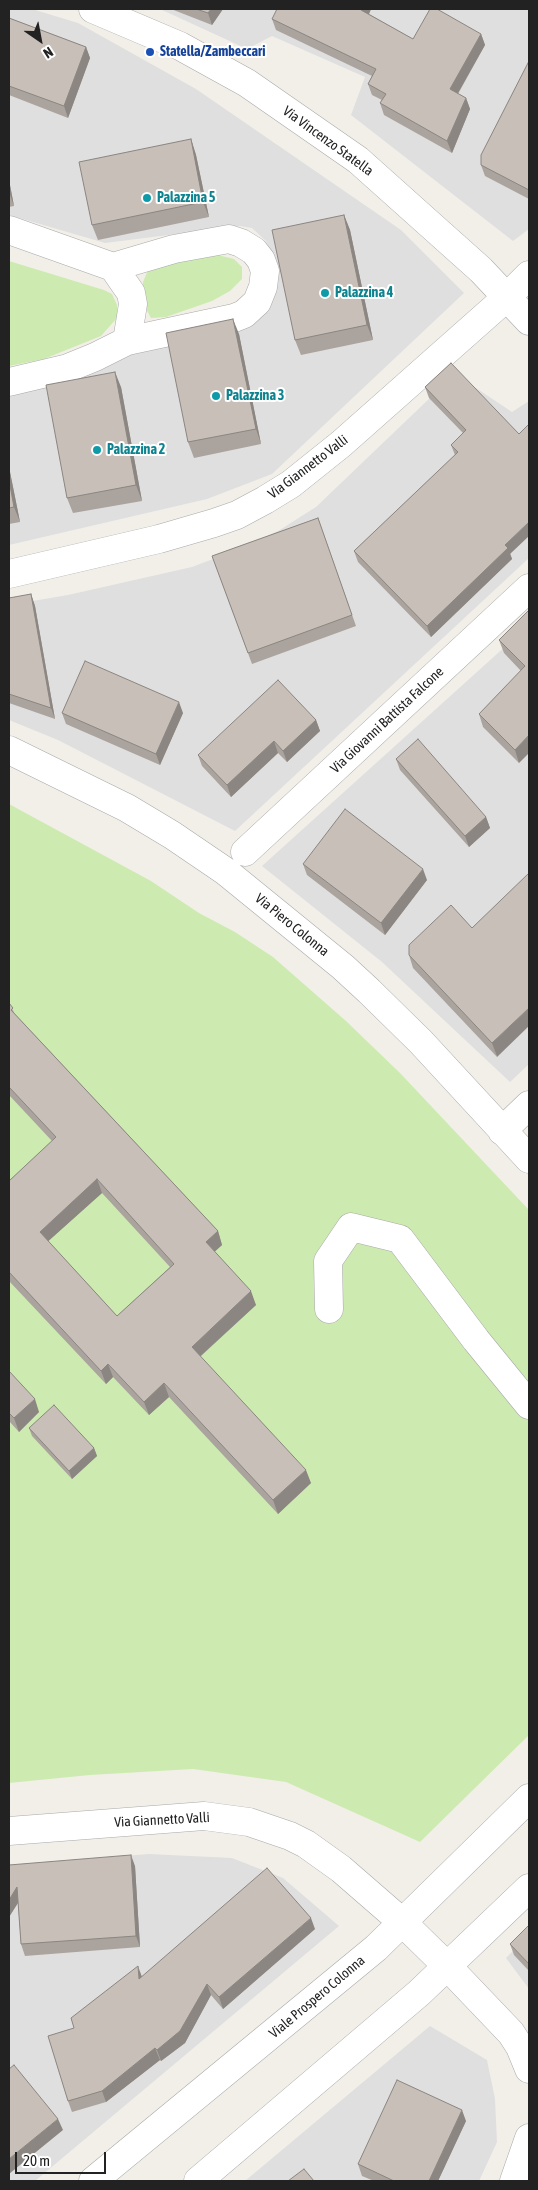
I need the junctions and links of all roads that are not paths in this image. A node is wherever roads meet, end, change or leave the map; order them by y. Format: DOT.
graph roads {
  1 [pos="93,9"];
  2 [pos="9,230"];
  3 [pos="113,267"];
  4 [pos="529,275"];
  5 [pos="507,297"];
  6 [pos="529,320"];
  7 [pos="127,340"];
  8 [pos="9,382"];
  9 [pos="9,574"];
  10 [pos="529,588"];
  11 [pos="9,750"];
  12 [pos="245,852"];
  13 [pos="529,1105"];
  14 [pos="502,1131"];
  15 [pos="529,1159"];
  16 [pos="329,1309"];
  17 [pos="529,1405"];
  18 [pos="529,1798"];
  19 [pos="9,1831"];
  20 [pos="529,1888"];
  21 [pos="402,1922"];
  22 [pos="447,1966"];
  23 [pos="529,2069"];
  24 [pos="529,2138"];
  25 [pos="93,2181"];
  26 [pos="198,2181"];
  27 [pos="514,2181"];
  1 -- 5 [label="street, Via Vincenzo Statella"];
  2 -- 3 [label="street"];
  3 -- 7 [label="street"];
  3 -- 7 [label="street"];
  4 -- 5 [label="street, Via Giannetto Valli"];
  5 -- 6 [label="street, Via Vincenzo Statella"];
  5 -- 9 [label="street, Via Giannetto Valli"];
  7 -- 8 [label="street"];
  10 -- 12 [label="street, Via Giovanni Battista Falcone"];
  11 -- 14 [label="street, Via Piero Colonna"];
  13 -- 14 [label="street"];
  14 -- 15 [label="street, Via Piero Colonna"];
  16 -- 17 [label="street"];
  18 -- 21 [label="street, Viale Prospero Colonna"];
  19 -- 21 [label="street, Via Giannetto Valli"];
  20 -- 22 [label="street"];
  21 -- 22 [label="street, Via Giannetto Valli"];
  21 -- 25 [label="street, Viale Prospero Colonna"];
  22 -- 23 [label="street, Via Giannetto Valli"];
  22 -- 26 [label="street"];
  24 -- 27 [label="street"];
}
